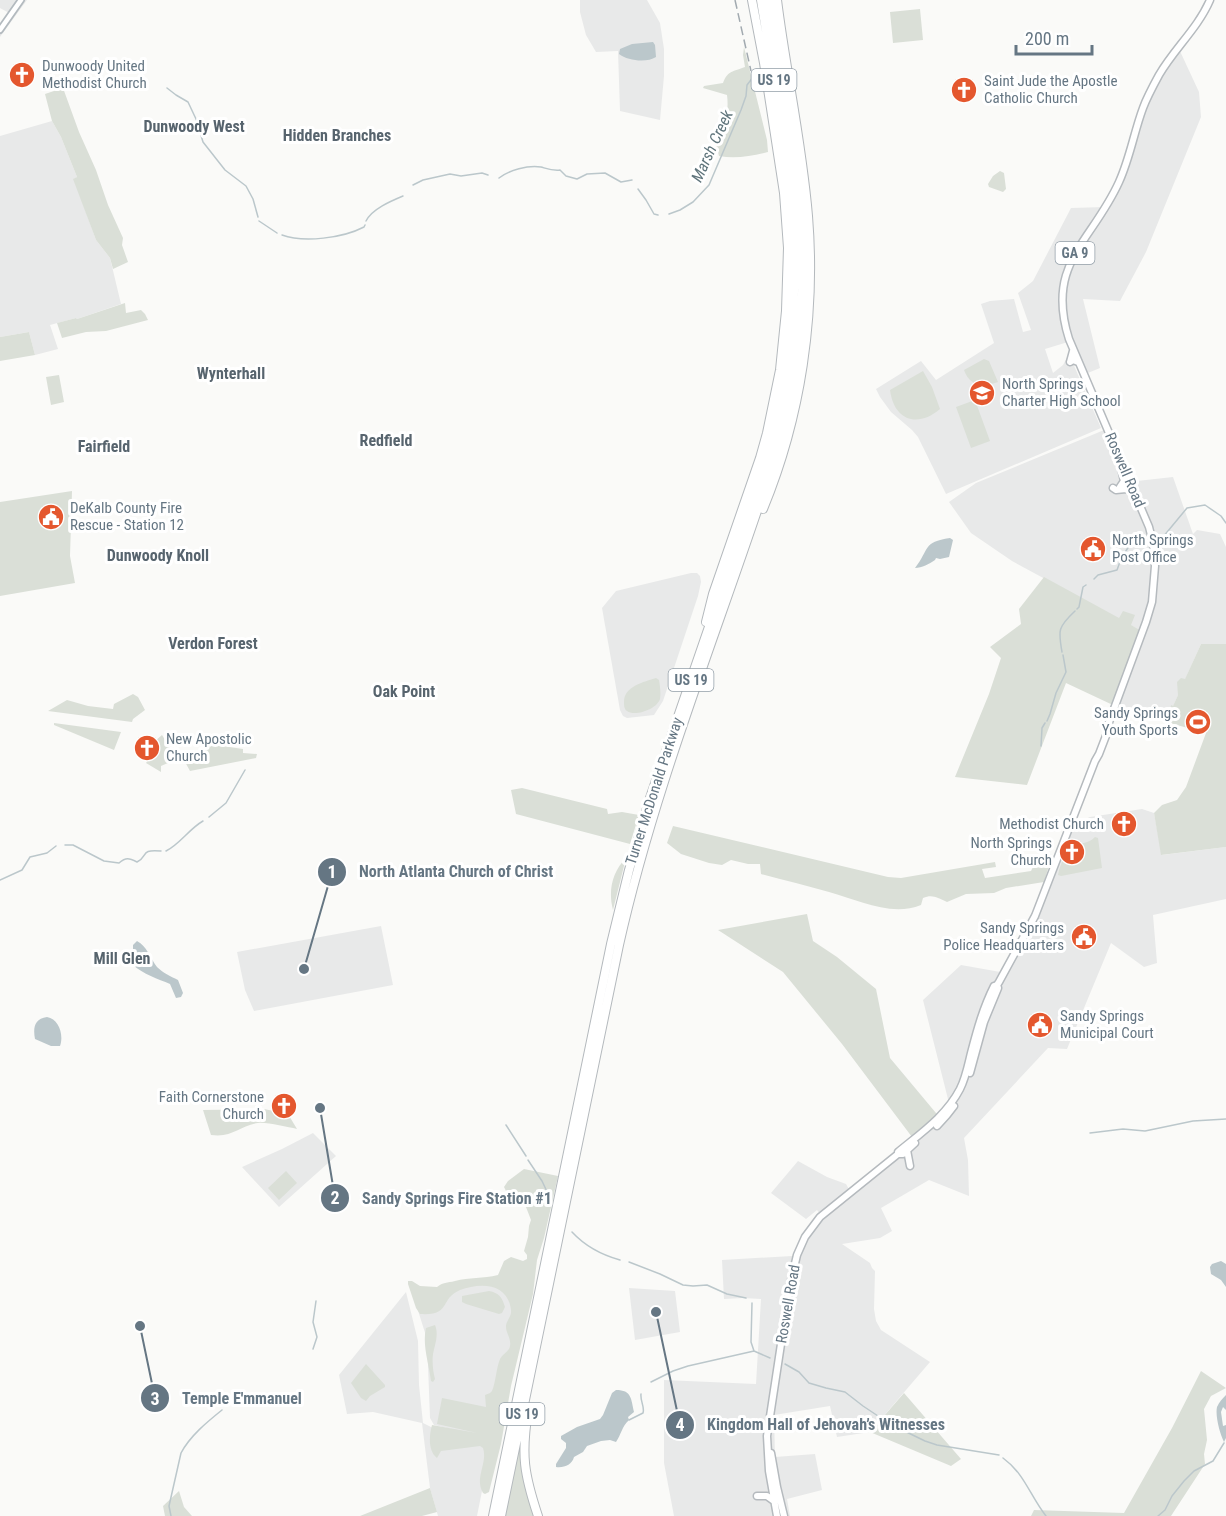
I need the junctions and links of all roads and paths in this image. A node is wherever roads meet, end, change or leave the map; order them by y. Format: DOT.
graph roads {
  1 [pos="16,0"];
  2 [pos="21,0"];
  3 [pos="761,0"];
  4 [pos="769,0"];
  5 [pos="779,0"];
  6 [pos="1210,0"];
  7 [pos="749,2"];
  8 [pos="9,16"];
  9 [pos="0,30"];
  10 [pos="1122,463"];
  11 [pos="1135,493"];
  12 [pos="749,533"];
  13 [pos="706,635"];
  14 [pos="997,985"];
  15 [pos="907,1150"];
  16 [pos="898,1154"];
  17 [pos="910,1166"];
  18 [pos="543,1311"];
  19 [pos="769,1426"];
  20 [pos="757,1496"];
  21 [pos="774,1502"];
  22 [pos="493,1516"];
  23 [pos="501,1516"];
  24 [pos="538,1516"];
  25 [pos="777,1516"];
  26 [pos="784,1516"];
  1 -- 8 [label="main road"];
  2 -- 8 [label="main road"];
  3 -- 13 [label="highway, Turner McDonald Parkway / US 19"];
  4 -- 12 [label="highway, Turner McDonald Parkway / US 19"];
  5 -- 12 [label="highway"];
  6 -- 10 [label="main road, Roswell Road / GA 9"];
  7 -- 13 [label="highway"];
  8 -- 9 [label="main road"];
  10 -- 11 [label="main road, Roswell Road"];
  10 -- 11 [label="main road"];
  11 -- 14 [label="main road, Roswell Road"];
  12 -- 18 [label="highway, Turner McDonald Parkway / US 19"];
  13 -- 22 [label="highway, Turner McDonald Parkway / US 19"];
  14 -- 15 [label="main road, Roswell Road"];
  14 -- 16 [label="main road, Roswell Road"];
  15 -- 16 [label="main road, Roswell Road"];
  15 -- 17 [label="main road"];
  16 -- 19 [label="main road, Roswell Road"];
  18 -- 23 [label="highway, Turner McDonald Parkway / US 19"];
  18 -- 24 [label="highway"];
  19 -- 21 [label="main road, Roswell Road"];
  19 -- 26 [label="main road, Roswell Road"];
  20 -- 21 [label="main road"];
  21 -- 25 [label="main road, Roswell Road"];
}
